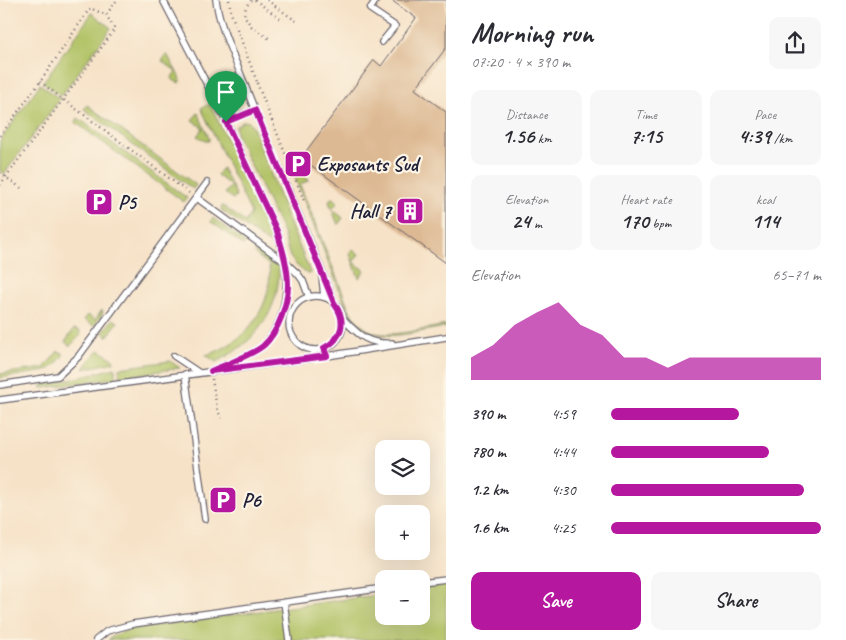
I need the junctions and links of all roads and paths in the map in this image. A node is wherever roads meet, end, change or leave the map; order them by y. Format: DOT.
graph roads {
  1 [pos="117,0"];
  2 [pos="163,0"];
  3 [pos="216,0"];
  4 [pos="251,0"];
  5 [pos="255,0"];
  6 [pos="267,0"];
  7 [pos="376,0"];
  8 [pos="106,15"];
  9 [pos="283,21"];
  10 [pos="296,21"];
  11 [pos="270,39"];
  12 [pos="382,42"];
  13 [pos="40,82"];
  14 [pos="257,83"];
  15 [pos="64,100"];
  16 [pos="255,110"];
  17 [pos="226,122"];
  18 [pos="0,136"];
  19 [pos="0,174"];
  20 [pos="6,178"];
  21 [pos="207,183"];
  22 [pos="0,185"];
  23 [pos="21,188"];
  24 [pos="197,198"];
  25 [pos="307,208"];
  26 [pos="284,262"];
  27 [pos="321,266"];
  28 [pos="309,297"];
  29 [pos="324,297"];
  30 [pos="335,305"];
  31 [pos="342,318"];
  32 [pos="446,337"];
  33 [pos="421,341"];
  34 [pos="324,348"];
  35 [pos="314,350"];
  36 [pos="174,356"];
  37 [pos="327,356"];
  38 [pos="313,358"];
  39 [pos="211,371"];
  40 [pos="198,372"];
  41 [pos="185,374"];
  42 [pos="0,385"];
  43 [pos="0,400"];
  44 [pos="221,418"];
  45 [pos="205,519"];
  46 [pos="446,579"];
  47 [pos="430,581"];
  48 [pos="375,589"];
  49 [pos="284,602"];
  50 [pos="96,640"];
  51 [pos="289,640"];
  1 -- 8 [label="path"];
  2 -- 17 [label="lane"];
  3 -- 16 [label="lane"];
  4 -- 11 [label="path"];
  5 -- 9 [label="path"];
  6 -- 10 [label="path"];
  7 -- 12 [label="lane"];
  8 -- 13 [label="path"];
  8 -- 15 [label="path"];
  13 -- 15 [label="path"];
  13 -- 18 [label="path"];
  14 -- 25 [label="path"];
  15 -- 20 [label="path"];
  15 -- 24 [label="path"];
  16 -- 17 [label="lane"];
  16 -- 27 [label="lane"];
  17 -- 26 [label="lane"];
  19 -- 20 [label="path"];
  20 -- 22 [label="path"];
  20 -- 23 [label="path"];
  21 -- 24 [label="lane"];
  24 -- 26 [label="lane"];
  24 -- 42 [label="lane"];
  26 -- 28 [label="lane"];
  26 -- 39 [label="lane"];
  27 -- 29 [label="lane"];
  27 -- 30 [label="lane"];
  28 -- 29 [label="lane"];
  28 -- 35 [label="lane"];
  29 -- 30 [label="lane"];
  30 -- 31 [label="lane"];
  31 -- 33 [label="lane"];
  31 -- 34 [label="lane"];
  32 -- 33 [label="lane"];
  33 -- 37 [label="lane"];
  34 -- 35 [label="lane"];
  34 -- 37 [label="lane"];
  35 -- 38 [label="lane"];
  36 -- 40 [label="lane"];
  37 -- 38 [label="lane"];
  38 -- 39 [label="lane"];
  39 -- 40 [label="lane"];
  39 -- 44 [label="path"];
  40 -- 41 [label="lane"];
  41 -- 43 [label="lane"];
  41 -- 45 [label="lane"];
  46 -- 47 [label="lane"];
  48 -- 49 [label="lane"];
  49 -- 50 [label="lane"];
  49 -- 51 [label="lane"];
}
